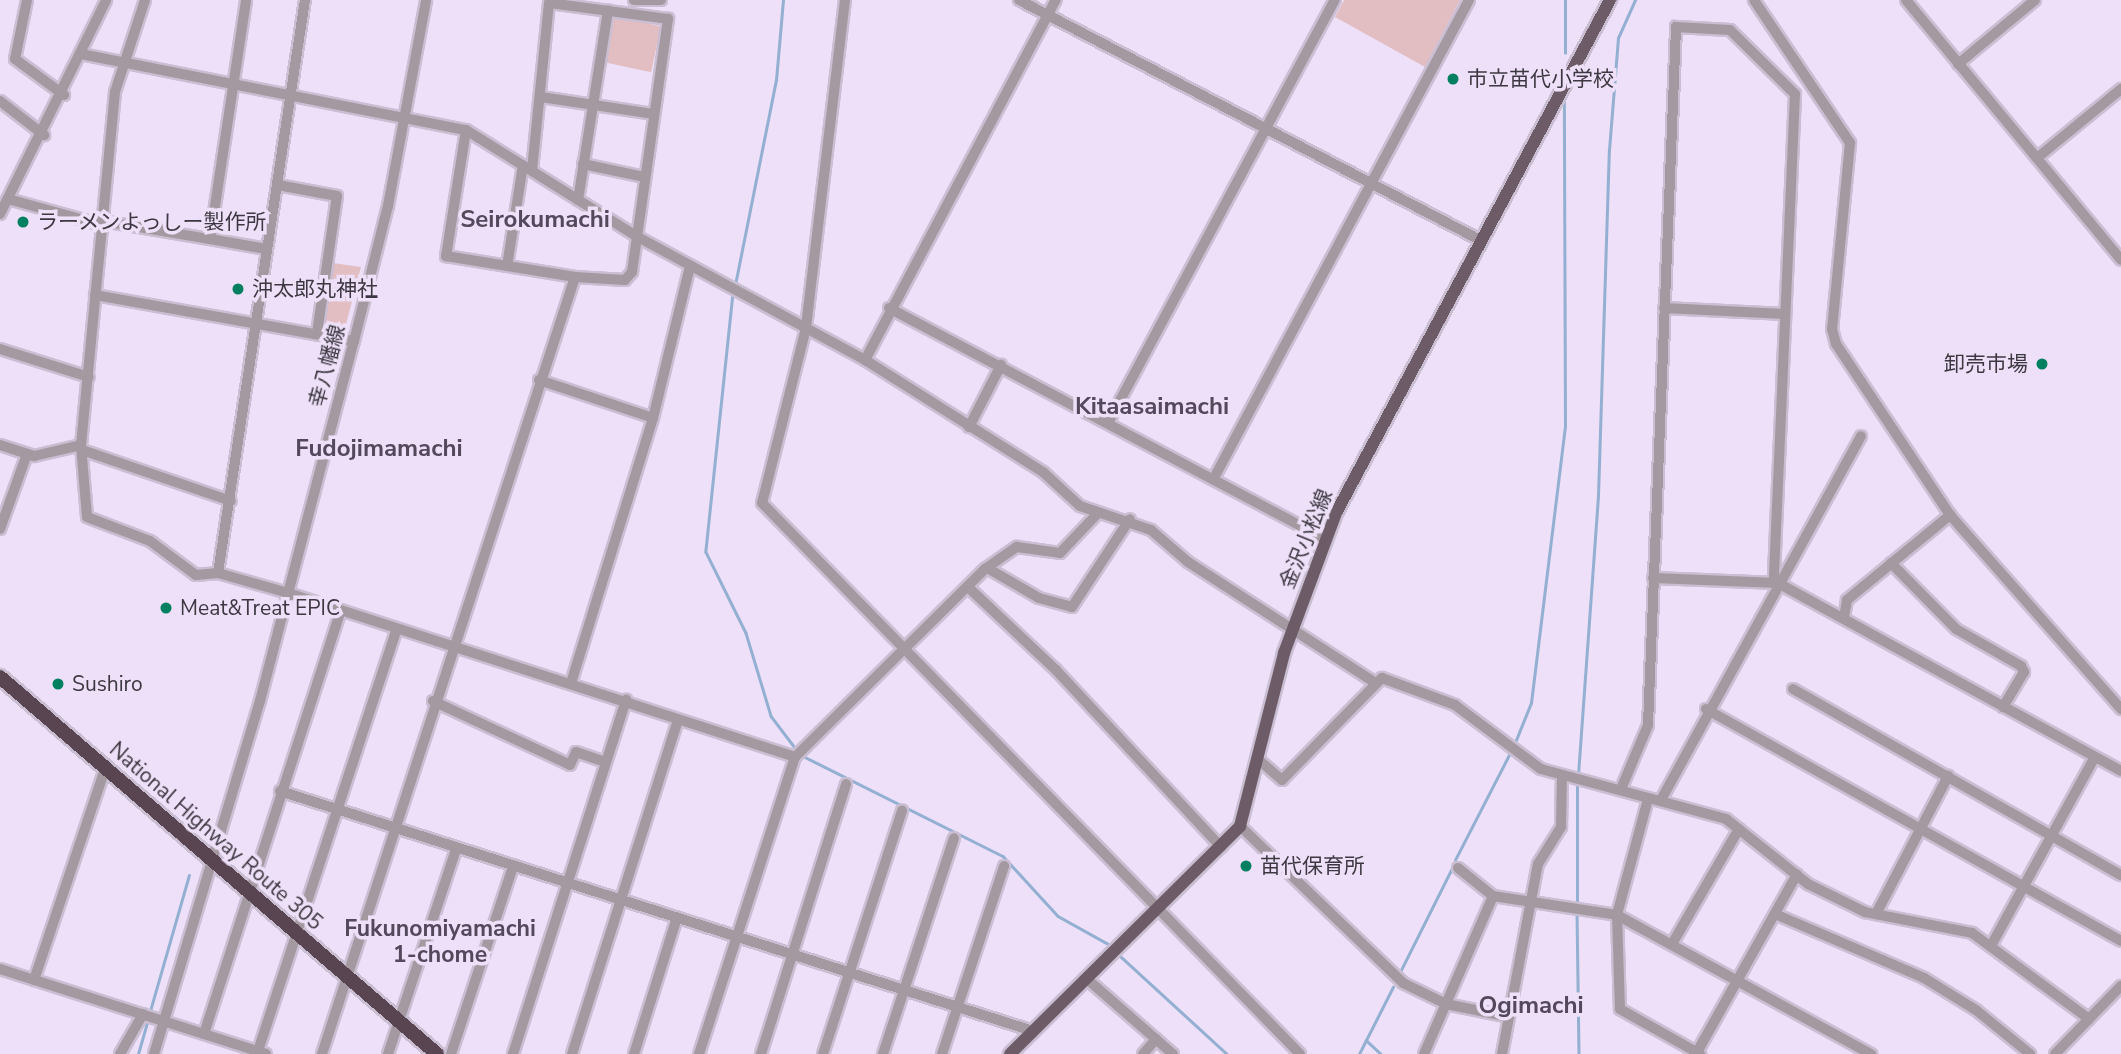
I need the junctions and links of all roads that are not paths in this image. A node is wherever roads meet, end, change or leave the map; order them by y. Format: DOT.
graph roads {
  1 [pos="27,0"];
  2 [pos="106,0"];
  3 [pos="145,0"];
  4 [pos="246,0"];
  5 [pos="304,0"];
  6 [pos="426,0"];
  7 [pos="634,0"];
  8 [pos="661,0"];
  9 [pos="845,0"];
  10 [pos="1019,0"];
  11 [pos="1056,0"];
  12 [pos="1335,0"];
  13 [pos="1469,0"];
  14 [pos="1610,0"];
  15 [pos="1754,0"];
  16 [pos="1906,0"];
  17 [pos="2035,0"];
  18 [pos="552,2"];
  19 [pos="608,10"];
  20 [pos="1047,15"];
  21 [pos="81,54"];
  22 [pos="1958,64"];
  23 [pos="121,65"];
  24 [pos="233,88"];
  25 [pos="2121,89"];
  26 [pos="64,95"];
  27 [pos="541,97"];
  28 [pos="290,98"];
  29 [pos="0,101"];
  30 [pos="594,107"];
  31 [pos="653,114"];
  32 [pos="407,116"];
  33 [pos="1269,127"];
  34 [pos="466,130"];
  35 [pos="44,135"];
  36 [pos="2037,158"];
  37 [pos="583,164"];
  38 [pos="528,167"];
  39 [pos="644,177"];
  40 [pos="1373,182"];
  41 [pos="278,186"];
  42 [pos="8,199"];
  43 [pos="578,200"];
  44 [pos="0,214"];
  45 [pos="102,223"];
  46 [pos="636,236"];
  47 [pos="210,239"];
  48 [pos="1480,240"];
  49 [pos="266,249"];
  50 [pos="2119,254"];
  51 [pos="507,266"];
  52 [pos="690,266"];
  53 [pos="575,277"];
  54 [pos="96,295"];
  55 [pos="889,308"];
  56 [pos="1664,308"];
  57 [pos="1785,314"];
  58 [pos="256,323"];
  59 [pos="806,328"];
  60 [pos="317,333"];
  61 [pos="354,341"];
  62 [pos="0,349"];
  63 [pos="865,360"];
  64 [pos="1001,365"];
  65 [pos="89,377"];
  66 [pos="539,380"];
  67 [pos="653,418"];
  68 [pos="1109,421"];
  69 [pos="969,427"];
  70 [pos="1861,436"];
  71 [pos="0,445"];
  72 [pos="83,448"];
  73 [pos="27,454"];
  74 [pos="1214,478"];
  75 [pos="231,501"];
  76 [pos="1098,513"];
  77 [pos="1946,517"];
  78 [pos="1130,519"];
  79 [pos="0,529"];
  80 [pos="1326,539"];
  81 [pos="1891,563"];
  82 [pos="989,569"];
  83 [pos="218,573"];
  84 [pos="1653,578"];
  85 [pos="1776,582"];
  86 [pos="969,588"];
  87 [pos="288,593"];
  88 [pos="341,611"];
  89 [pos="1844,617"];
  90 [pos="1292,626"];
  91 [pos="397,629"];
  92 [pos="453,646"];
  93 [pos="906,651"];
  94 [pos="0,677"];
  95 [pos="1373,681"];
  96 [pos="571,682"];
  97 [pos="1793,689"];
  98 [pos="625,700"];
  99 [pos="433,701"];
  100 [pos="2003,707"];
  101 [pos="1706,709"];
  102 [pos="2121,709"];
  103 [pos="678,719"];
  104 [pos="795,757"];
  105 [pos="2095,757"];
  106 [pos="1260,761"];
  107 [pos="605,762"];
  108 [pos="105,769"];
  109 [pos="2121,771"];
  110 [pos="1948,776"];
  111 [pos="1564,778"];
  112 [pos="846,784"];
  113 [pos="1616,789"];
  114 [pos="280,791"];
  115 [pos="1648,799"];
  116 [pos="1661,800"];
  117 [pos="335,810"];
  118 [pos="902,811"];
  119 [pos="1240,826"];
  120 [pos="1919,827"];
  121 [pos="1739,829"];
  122 [pos="396,830"];
  123 [pos="2052,836"];
  124 [pos="954,838"];
  125 [pos="1221,848"];
  126 [pos="456,849"];
  127 [pos="210,858"];
  128 [pos="1004,866"];
  129 [pos="513,867"];
  130 [pos="1458,868"];
  131 [pos="1797,874"];
  132 [pos="2121,875"];
  133 [pos="566,883"];
  134 [pos="2024,887"];
  135 [pos="247,888"];
  136 [pos="1493,896"];
  137 [pos="620,900"];
  138 [pos="1529,902"];
  139 [pos="1156,911"];
  140 [pos="1775,914"];
  141 [pos="1876,914"];
  142 [pos="1617,915"];
  143 [pos="677,918"];
  144 [pos="295,931"];
  145 [pos="737,936"];
  146 [pos="2121,941"];
  147 [pos="1672,944"];
  148 [pos="1992,944"];
  149 [pos="793,955"];
  150 [pos="0,969"];
  151 [pos="849,973"];
  152 [pos="347,977"];
  153 [pos="1087,979"];
  154 [pos="34,980"];
  155 [pos="1734,982"];
  156 [pos="2121,986"];
  157 [pos="904,990"];
  158 [pos="1446,1004"];
  159 [pos="957,1007"];
  160 [pos="143,1014"];
  161 [pos="1509,1017"];
  162 [pos="2090,1018"];
  163 [pos="164,1021"];
  164 [pos="399,1021"];
  165 [pos="1033,1031"];
  166 [pos="204,1034"];
  167 [pos="1156,1039"];
  168 [pos="260,1053"];
  169 [pos="1698,1053"];
  170 [pos="120,1054"];
  171 [pos="154,1054"];
  172 [pos="322,1054"];
  173 [pos="388,1054"];
  174 [pos="437,1054"];
  175 [pos="451,1054"];
  176 [pos="513,1054"];
  177 [pos="572,1054"];
  178 [pos="634,1054"];
  179 [pos="699,1054"];
  180 [pos="761,1054"];
  181 [pos="823,1054"];
  182 [pos="883,1054"];
  183 [pos="942,1054"];
  184 [pos="1010,1054"];
  185 [pos="1143,1054"];
  186 [pos="1173,1054"];
  187 [pos="1300,1054"];
  188 [pos="1424,1054"];
  189 [pos="1502,1054"];
  190 [pos="1871,1054"];
  191 [pos="2030,1054"];
  192 [pos="2055,1054"];
  1 -- 26 [label="street"];
  2 -- 21 [label="street"];
  3 -- 23 [label="street"];
  4 -- 24 [label="street"];
  5 -- 28 [label="street"];
  6 -- 32 [label="street, 幸八幡線"];
  7 -- 8 [label="street"];
  9 -- 59 [label="street"];
  10 -- 20 [label="street"];
  11 -- 20 [label="street"];
  12 -- 33 [label="street"];
  13 -- 40 [label="street"];
  14 -- 48 [label="main road, 金沢小松線"];
  15 -- 77 [label="street"];
  16 -- 22 [label="street"];
  17 -- 22 [label="street"];
  18 -- 19 [label="street"];
  18 -- 27 [label="street"];
  19 -- 30 [label="street"];
  19 -- 31 [label="street"];
  20 -- 33 [label="street"];
  20 -- 55 [label="street"];
  21 -- 23 [label="street"];
  21 -- 26 [label="street"];
  22 -- 36 [label="street"];
  23 -- 24 [label="street"];
  23 -- 45 [label="street"];
  24 -- 28 [label="street"];
  24 -- 47 [label="street"];
  25 -- 36 [label="street"];
  26 -- 35 [label="street"];
  27 -- 30 [label="street"];
  27 -- 38 [label="street"];
  28 -- 32 [label="street"];
  28 -- 41 [label="street"];
  29 -- 35 [label="street"];
  30 -- 31 [label="street"];
  30 -- 37 [label="street"];
  31 -- 39 [label="street"];
  32 -- 34 [label="street"];
  32 -- 61 [label="street, 幸八幡線"];
  33 -- 40 [label="street"];
  33 -- 68 [label="street"];
  34 -- 38 [label="street"];
  34 -- 51 [label="street"];
  35 -- 42 [label="street"];
  36 -- 50 [label="street"];
  37 -- 39 [label="street"];
  37 -- 43 [label="street"];
  38 -- 43 [label="street"];
  38 -- 51 [label="street"];
  39 -- 46 [label="street"];
  40 -- 48 [label="street"];
  40 -- 74 [label="street"];
  41 -- 49 [label="street"];
  41 -- 60 [label="street"];
  42 -- 44 [label="street"];
  42 -- 45 [label="street"];
  43 -- 46 [label="street"];
  45 -- 47 [label="street"];
  45 -- 54 [label="street"];
  46 -- 52 [label="street"];
  46 -- 53 [label="street"];
  47 -- 49 [label="street"];
  48 -- 80 [label="main road, 金沢小松線"];
  49 -- 58 [label="street"];
  51 -- 53 [label="street"];
  52 -- 59 [label="street"];
  52 -- 67 [label="street"];
  53 -- 66 [label="street"];
  54 -- 58 [label="street"];
  54 -- 65 [label="street"];
  55 -- 63 [label="street"];
  55 -- 64 [label="street"];
  56 -- 57 [label="street"];
  56 -- 57 [label="street"];
  56 -- 84 [label="street"];
  57 -- 85 [label="street"];
  58 -- 60 [label="street"];
  58 -- 75 [label="street"];
  59 -- 63 [label="street"];
  59 -- 93 [label="street"];
  60 -- 61 [label="street"];
  61 -- 87 [label="street, 幸八幡線"];
  62 -- 65 [label="street"];
  63 -- 69 [label="street"];
  64 -- 68 [label="street"];
  64 -- 69 [label="street"];
  65 -- 72 [label="street"];
  66 -- 67 [label="street"];
  66 -- 92 [label="street"];
  67 -- 96 [label="street"];
  68 -- 74 [label="street"];
  69 -- 76 [label="street"];
  70 -- 85 [label="street"];
  71 -- 73 [label="street"];
  72 -- 73 [label="street"];
  72 -- 75 [label="street"];
  72 -- 83 [label="street"];
  73 -- 79 [label="street"];
  74 -- 80 [label="street"];
  75 -- 83 [label="street"];
  76 -- 78 [label="street"];
  76 -- 82 [label="street"];
  77 -- 81 [label="street"];
  77 -- 102 [label="street"];
  78 -- 82 [label="street"];
  78 -- 90 [label="street"];
  80 -- 90 [label="main road, 金沢小松線"];
  81 -- 89 [label="street"];
  81 -- 100 [label="street"];
  82 -- 86 [label="street"];
  83 -- 87 [label="street"];
  84 -- 85 [label="street"];
  84 -- 113 [label="street"];
  85 -- 89 [label="street"];
  85 -- 101 [label="street"];
  86 -- 93 [label="street"];
  86 -- 125 [label="street"];
  87 -- 88 [label="street"];
  87 -- 127 [label="street, 幸八幡線"];
  88 -- 91 [label="street"];
  88 -- 114 [label="street"];
  89 -- 100 [label="street"];
  90 -- 95 [label="street"];
  90 -- 106 [label="main road, 金沢小松線"];
  91 -- 92 [label="street"];
  91 -- 117 [label="street"];
  92 -- 96 [label="street"];
  92 -- 99 [label="street"];
  93 -- 104 [label="street"];
  93 -- 139 [label="street"];
  94 -- 108 [label="highway, National Highway Route 305"];
  95 -- 106 [label="street"];
  95 -- 111 [label="street"];
  96 -- 98 [label="street"];
  97 -- 110 [label="street"];
  98 -- 103 [label="street"];
  98 -- 107 [label="street"];
  99 -- 107 [label="street"];
  99 -- 122 [label="street"];
  100 -- 105 [label="street"];
  101 -- 116 [label="street"];
  101 -- 120 [label="street"];
  103 -- 104 [label="street"];
  103 -- 137 [label="street"];
  104 -- 145 [label="street"];
  105 -- 109 [label="street"];
  105 -- 123 [label="street"];
  106 -- 119 [label="main road, 金沢小松線"];
  107 -- 133 [label="street"];
  108 -- 127 [label="highway, National Highway Route 305"];
  108 -- 154 [label="street"];
  110 -- 120 [label="street"];
  110 -- 123 [label="street"];
  111 -- 113 [label="street"];
  111 -- 138 [label="street"];
  112 -- 149 [label="street"];
  113 -- 115 [label="street"];
  114 -- 117 [label="street"];
  114 -- 135 [label="street"];
  115 -- 116 [label="street"];
  115 -- 142 [label="street"];
  116 -- 121 [label="street"];
  117 -- 122 [label="street"];
  117 -- 144 [label="street"];
  118 -- 151 [label="street"];
  119 -- 125 [label="main road, 金沢小松線"];
  119 -- 158 [label="street"];
  120 -- 134 [label="street"];
  120 -- 141 [label="street"];
  121 -- 131 [label="street"];
  121 -- 147 [label="street"];
  122 -- 126 [label="street"];
  122 -- 152 [label="street"];
  123 -- 132 [label="street"];
  123 -- 134 [label="street"];
  124 -- 157 [label="street"];
  125 -- 139 [label="main road, 金沢小松線"];
  126 -- 129 [label="street"];
  126 -- 164 [label="street"];
  127 -- 135 [label="highway, National Highway Route 305"];
  127 -- 163 [label="street, 幸八幡線"];
  128 -- 159 [label="street"];
  129 -- 133 [label="street"];
  129 -- 175 [label="street"];
  130 -- 136 [label="street"];
  131 -- 140 [label="street"];
  131 -- 141 [label="street"];
  133 -- 137 [label="street"];
  133 -- 176 [label="street"];
  134 -- 146 [label="street"];
  134 -- 148 [label="street"];
  135 -- 144 [label="highway, National Highway Route 305"];
  135 -- 166 [label="street"];
  136 -- 138 [label="street"];
  136 -- 158 [label="street"];
  137 -- 143 [label="street"];
  137 -- 177 [label="street"];
  138 -- 142 [label="street"];
  138 -- 161 [label="street"];
  139 -- 153 [label="main road, 金沢小松線"];
  139 -- 187 [label="street"];
  140 -- 155 [label="street"];
  140 -- 191 [label="street"];
  141 -- 148 [label="street"];
  142 -- 147 [label="street"];
  142 -- 169 [label="street"];
  143 -- 145 [label="street"];
  143 -- 178 [label="street"];
  144 -- 152 [label="highway, National Highway Route 305"];
  144 -- 168 [label="street"];
  145 -- 149 [label="street"];
  145 -- 179 [label="street"];
  147 -- 155 [label="street"];
  148 -- 162 [label="street"];
  149 -- 151 [label="street"];
  149 -- 180 [label="street"];
  150 -- 154 [label="street"];
  151 -- 157 [label="street"];
  151 -- 181 [label="street"];
  152 -- 164 [label="highway, National Highway Route 305"];
  152 -- 172 [label="street"];
  153 -- 165 [label="main road, 金沢小松線"];
  153 -- 167 [label="street"];
  154 -- 160 [label="street"];
  155 -- 169 [label="street"];
  155 -- 190 [label="street"];
  156 -- 162 [label="street"];
  157 -- 159 [label="street"];
  157 -- 182 [label="street"];
  158 -- 161 [label="street"];
  158 -- 188 [label="street"];
  159 -- 165 [label="street"];
  159 -- 183 [label="street"];
  160 -- 163 [label="street"];
  160 -- 170 [label="street"];
  161 -- 189 [label="street"];
  162 -- 192 [label="street"];
  163 -- 166 [label="street"];
  163 -- 171 [label="street, 幸八幡線"];
  164 -- 173 [label="street"];
  164 -- 174 [label="highway, National Highway Route 305"];
  165 -- 184 [label="main road, 金沢小松線"];
  166 -- 168 [label="street"];
  167 -- 185 [label="street"];
  167 -- 186 [label="street"];
}
